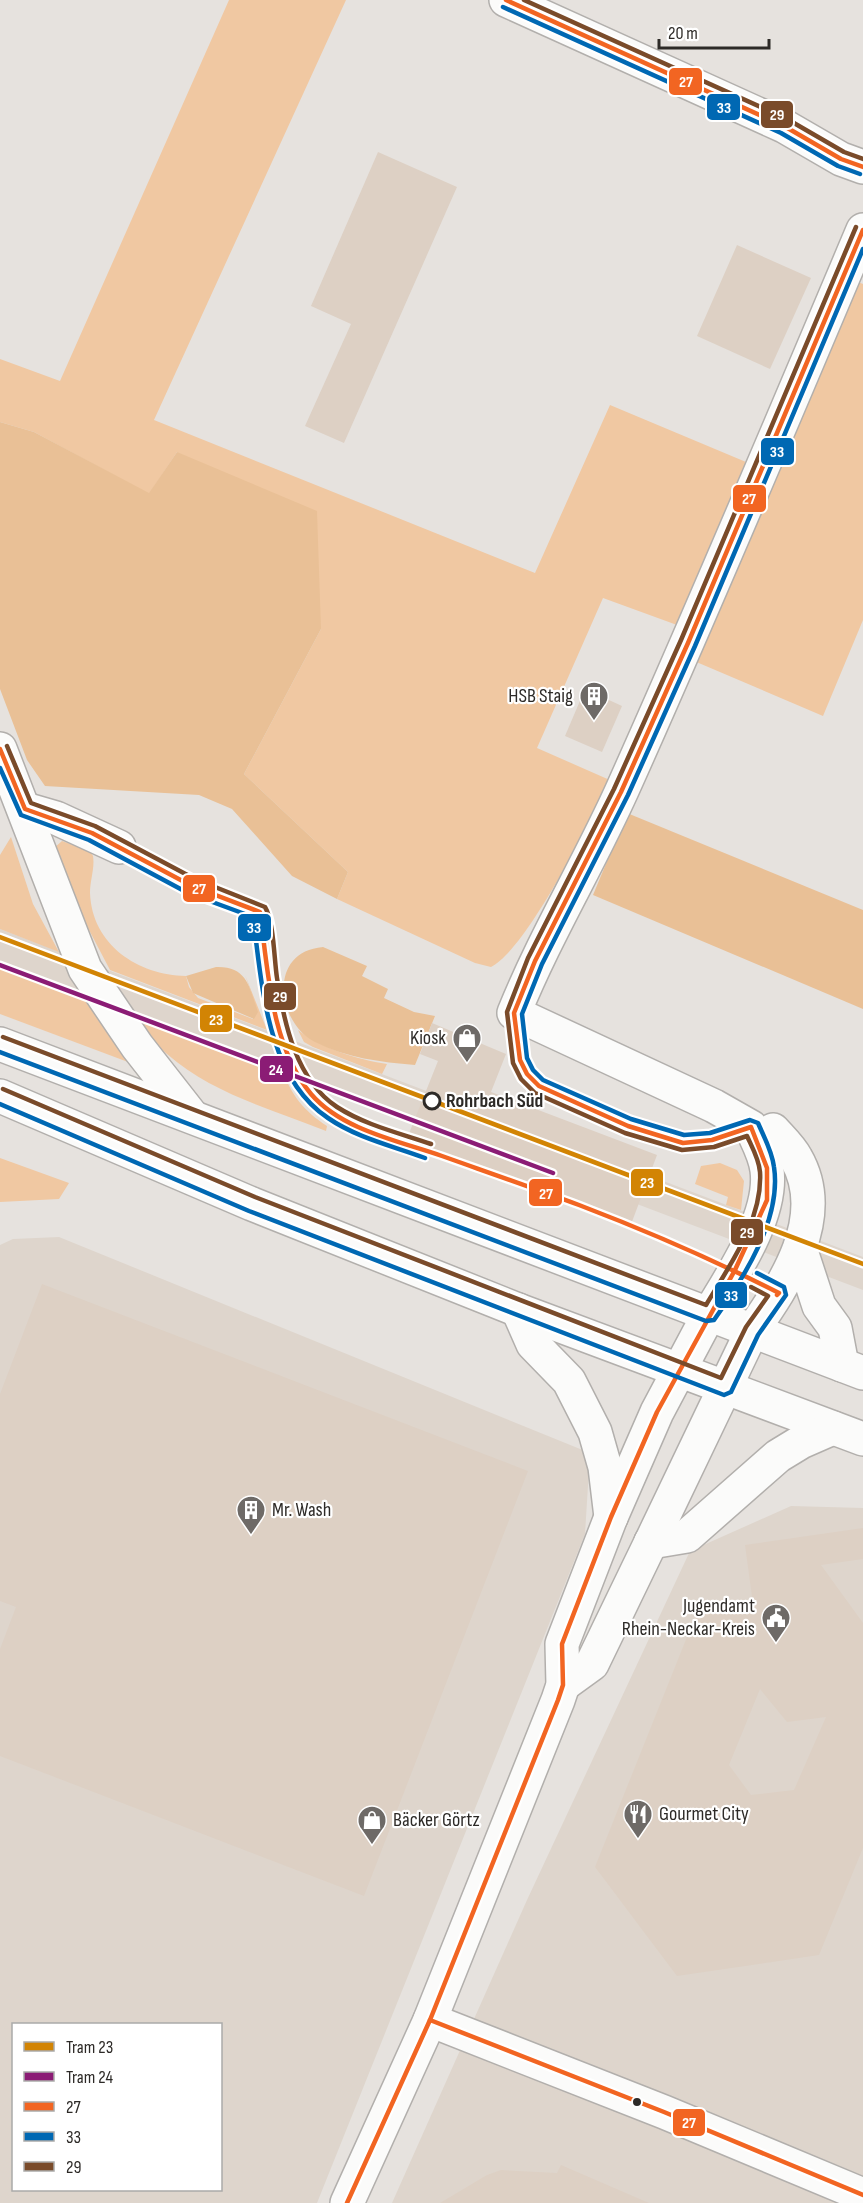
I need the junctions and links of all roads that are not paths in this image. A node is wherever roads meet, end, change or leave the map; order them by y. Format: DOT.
graph roads {
  1 [pos="506,0"];
  2 [pos="863,167"];
  3 [pos="863,230"];
  4 [pos="0,749"];
  5 [pos="25,809"];
  6 [pos="105,840"];
  7 [pos="0,1044"];
  8 [pos="6,1104"];
  9 [pos="191,1115"];
  10 [pos="762,1128"];
  11 [pos="800,1248"];
  12 [pos="518,1310"];
  13 [pos="709,1314"];
  14 [pos="752,1331"];
  15 [pos="852,1369"];
  16 [pos="677,1370"];
  17 [pos="725,1388"];
  18 [pos="848,1434"];
  19 [pos="611,1517"];
  20 [pos="651,1542"];
  21 [pos="563,1685"];
  22 [pos="430,2020"];
  23 [pos="863,2195"];
  24 [pos="347,2203"];
  1 -- 2 [label="street"];
  3 -- 10 [label="street"];
  4 -- 5 [label="street"];
  5 -- 6 [label="street"];
  5 -- 9 [label="street"];
  7 -- 9 [label="street"];
  8 -- 12 [label="street"];
  9 -- 13 [label="street"];
  10 -- 11 [label="street"];
  10 -- 13 [label="street"];
  11 -- 14 [label="street"];
  11 -- 15 [label="street"];
  12 -- 16 [label="street"];
  12 -- 19 [label="street"];
  13 -- 14 [label="street"];
  13 -- 16 [label="street"];
  14 -- 15 [label="street"];
  14 -- 17 [label="street"];
  16 -- 17 [label="street"];
  16 -- 19 [label="street"];
  17 -- 18 [label="street"];
  17 -- 20 [label="street"];
  18 -- 20 [label="street"];
  19 -- 21 [label="street"];
  20 -- 21 [label="street"];
  21 -- 22 [label="street"];
  22 -- 23 [label="street"];
  22 -- 24 [label="street"];
}
